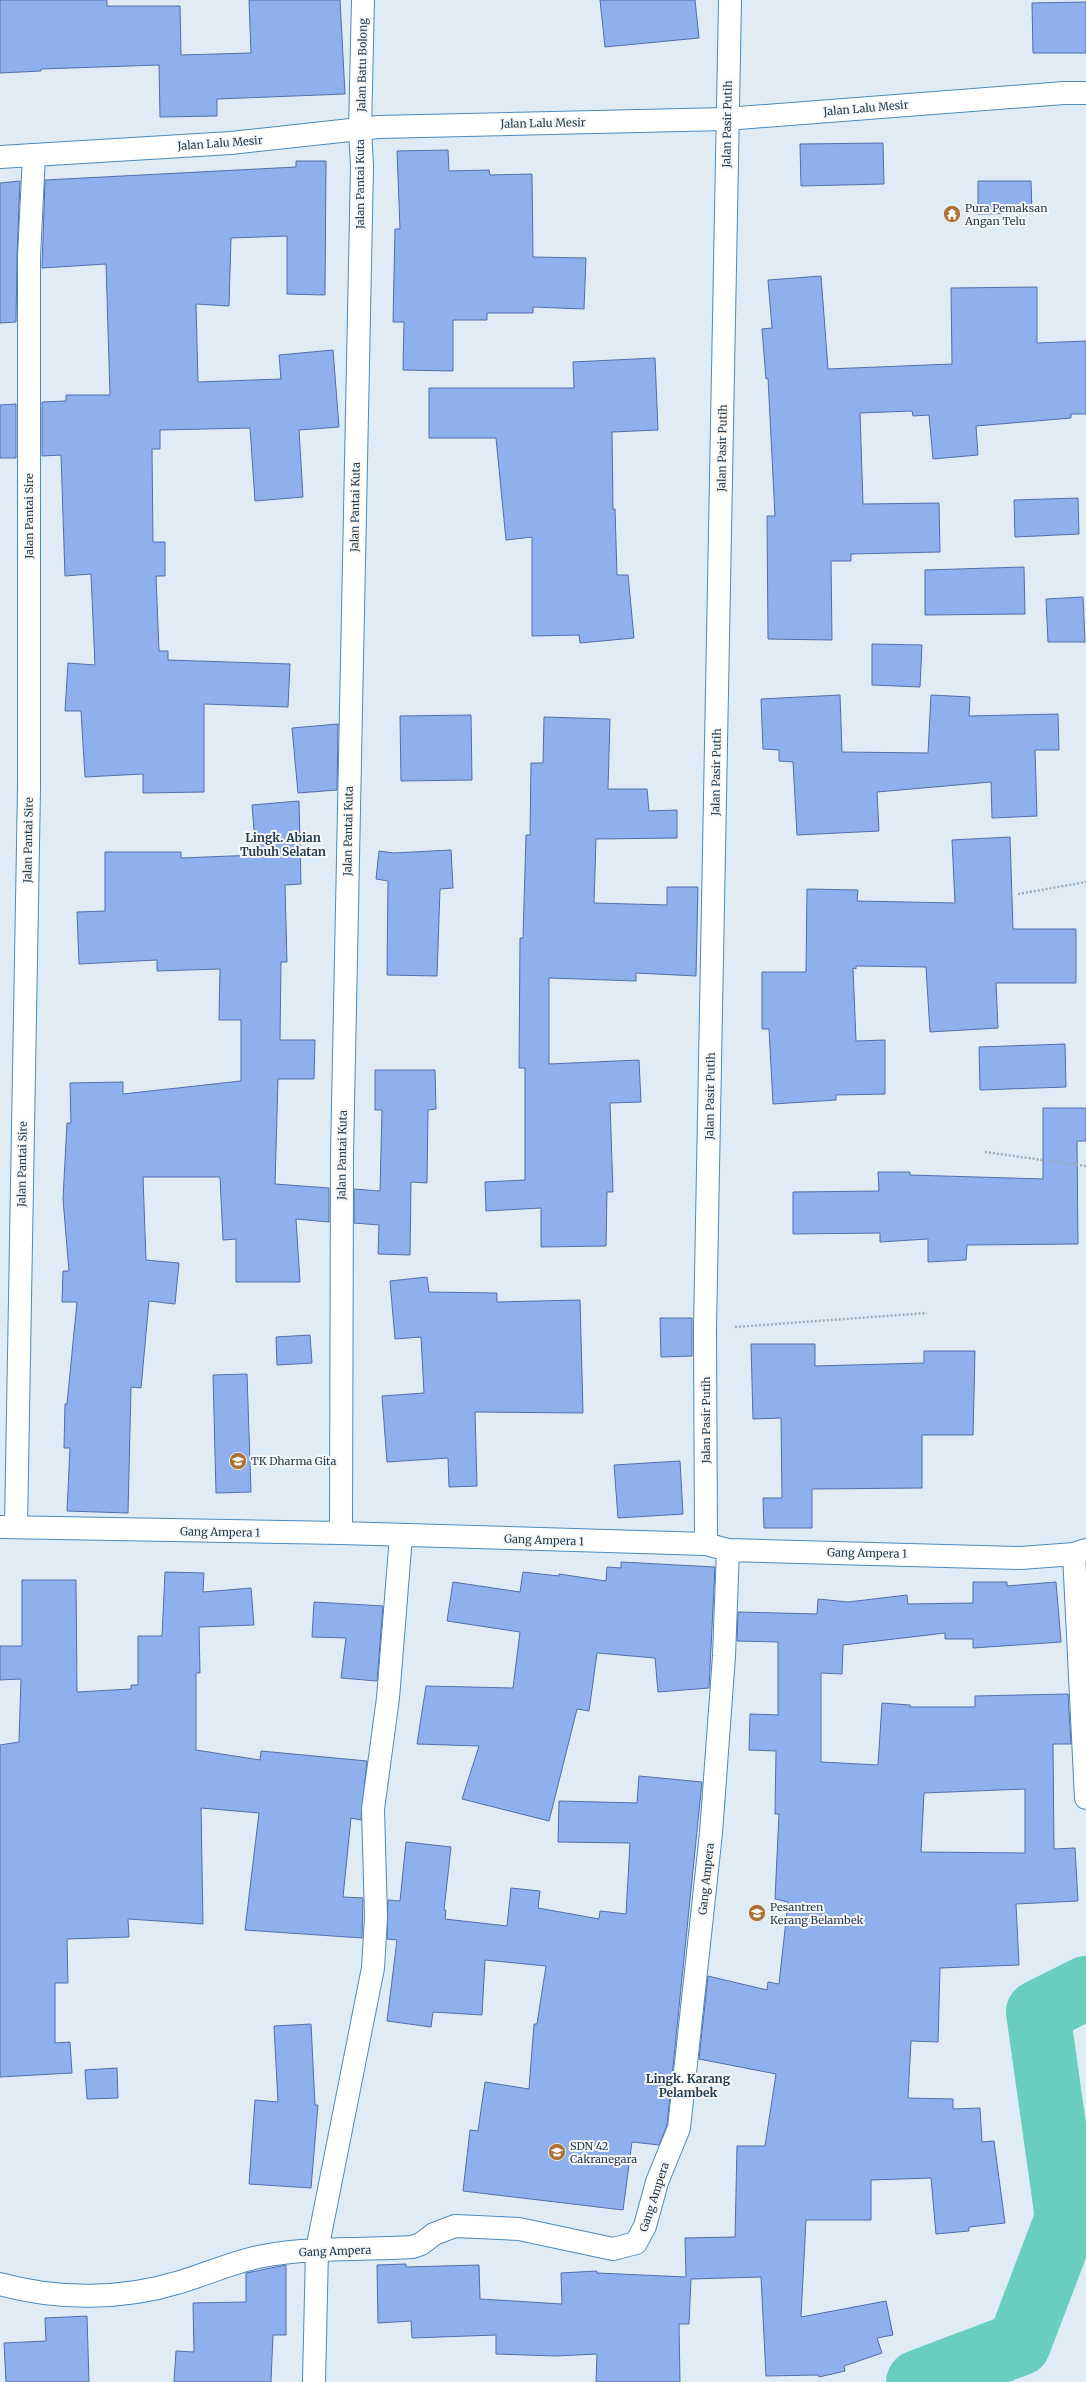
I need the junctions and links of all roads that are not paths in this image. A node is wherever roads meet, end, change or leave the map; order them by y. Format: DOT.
graph roads {
  1 [pos="363,0"];
  2 [pos="730,0"];
  3 [pos="1086,93"];
  4 [pos="726,119"];
  5 [pos="360,130"];
  6 [pos="34,155"];
  7 [pos="0,157"];
  8 [pos="8,1527"];
  9 [pos="341,1533"];
  10 [pos="401,1536"];
  11 [pos="706,1544"];
  12 [pos="728,1550"];
  13 [pos="1080,1552"];
  14 [pos="1086,1798"];
  15 [pos="317,2250"];
  16 [pos="0,2284"];
  17 [pos="314,2382"];
  1 -- 5 [label="street, Jalan Batu Bolong"];
  2 -- 4 [label="street, Jalan Pasir Putih"];
  3 -- 4 [label="street, Jalan Lalu Mesir"];
  4 -- 5 [label="street, Jalan Lalu Mesir"];
  4 -- 11 [label="street, Jalan Pasir Putih"];
  5 -- 6 [label="street, Jalan Lalu Mesir"];
  5 -- 9 [label="street, Jalan Pantai Kuta"];
  6 -- 7 [label="street, Jalan Lalu Mesir"];
  6 -- 8 [label="street, Jalan Pantai Sire"];
  8 -- 9 [label="street, Gang Ampera 1"];
  9 -- 10 [label="street, Gang Ampera 1"];
  10 -- 11 [label="street, Gang Ampera 1"];
  10 -- 15 [label="street"];
  11 -- 12 [label="street, Gang Ampera 1"];
  12 -- 13 [label="street, Gang Ampera 1"];
  12 -- 15 [label="street, Gang Ampera"];
  13 -- 14 [label="street"];
  15 -- 16 [label="street, Gang Ampera"];
  15 -- 17 [label="street"];
}
